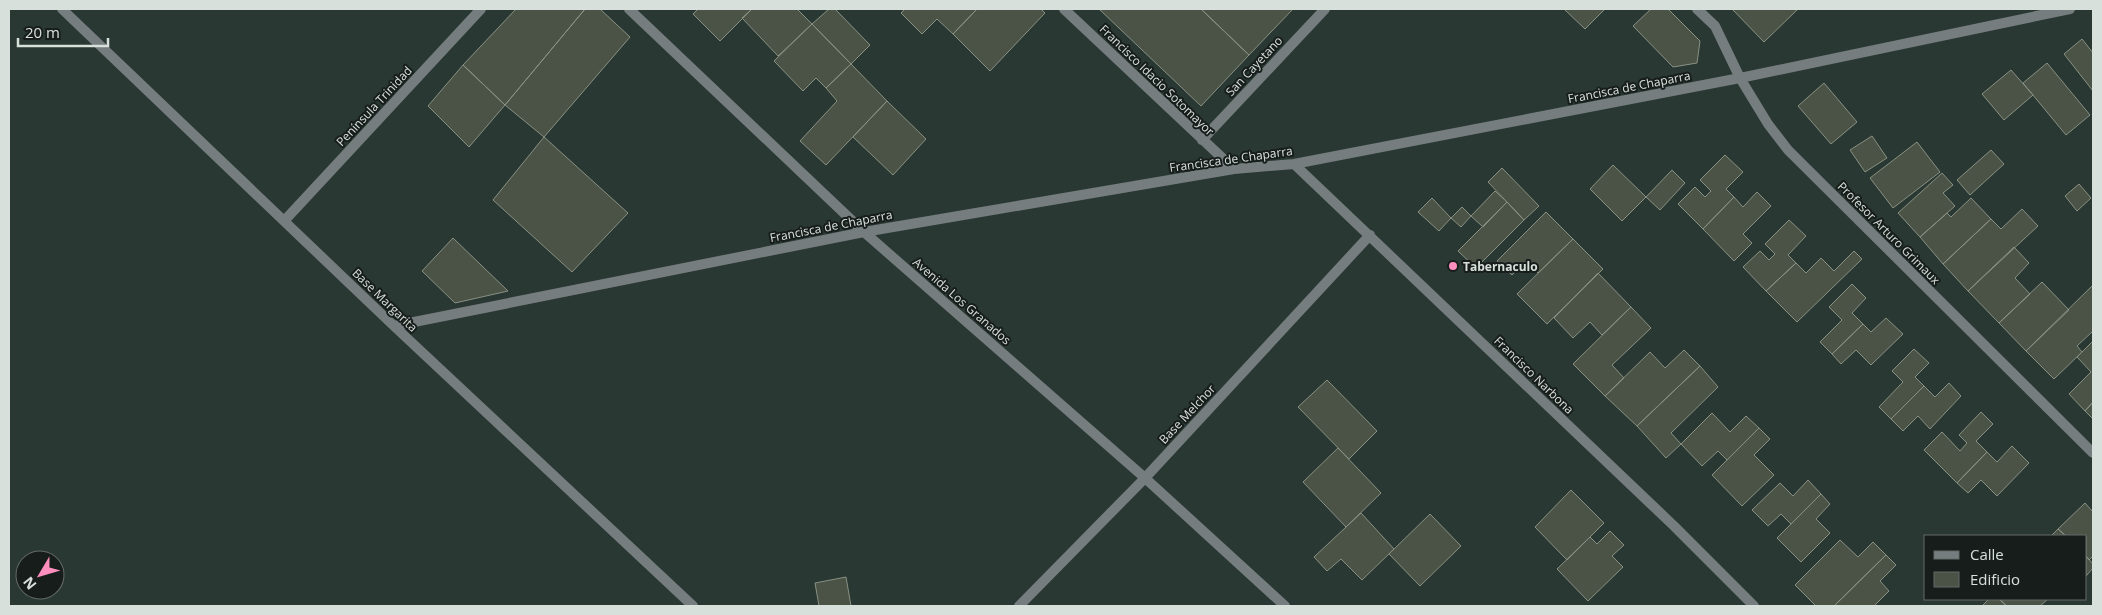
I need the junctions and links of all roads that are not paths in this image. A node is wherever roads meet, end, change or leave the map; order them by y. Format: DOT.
graph roads {
  1 [pos="62,9"];
  2 [pos="481,9"];
  3 [pos="629,9"];
  4 [pos="1064,9"];
  5 [pos="1325,9"];
  6 [pos="1698,9"];
  7 [pos="2070,9"];
  8 [pos="1740,78"];
  9 [pos="1202,140"];
  10 [pos="1294,164"];
  11 [pos="1234,170"];
  12 [pos="285,220"];
  13 [pos="864,232"];
  14 [pos="1370,235"];
  15 [pos="394,326"];
  16 [pos="2093,453"];
  17 [pos="1145,478"];
  18 [pos="692,606"];
  19 [pos="1019,606"];
  20 [pos="1285,606"];
  21 [pos="1754,606"];
  1 -- 12 [label="street, Base Margarita"];
  2 -- 12 [label="street, Península Trinidad"];
  3 -- 13 [label="street, Avenida Los Granados"];
  4 -- 9 [label="street, Francisco Idacio Sotomayor"];
  5 -- 9 [label="street, San Cayetano"];
  6 -- 8 [label="street, Profesor Arturo Grimaux"];
  7 -- 8 [label="street, Francisca de Chaparra"];
  8 -- 10 [label="street, Francisca de Chaparra"];
  8 -- 16 [label="street, Profesor Arturo Grimaux"];
  9 -- 11 [label="street, Francisco Idacio Sotomayor"];
  10 -- 11 [label="street, Francisca de Chaparra"];
  10 -- 14 [label="street, Francisco Narbona"];
  11 -- 13 [label="street, Francisca de Chaparra"];
  12 -- 15 [label="street, Base Margarita"];
  13 -- 15 [label="street, Francisca de Chaparra"];
  13 -- 17 [label="street, Avenida Los Granados"];
  14 -- 17 [label="street, Base Melchor"];
  14 -- 21 [label="street, Francisco Narbona"];
  15 -- 18 [label="street, Base Margarita"];
  17 -- 19 [label="street, Base Melchor"];
  17 -- 20 [label="street, Avenida Los Granados"];
}
